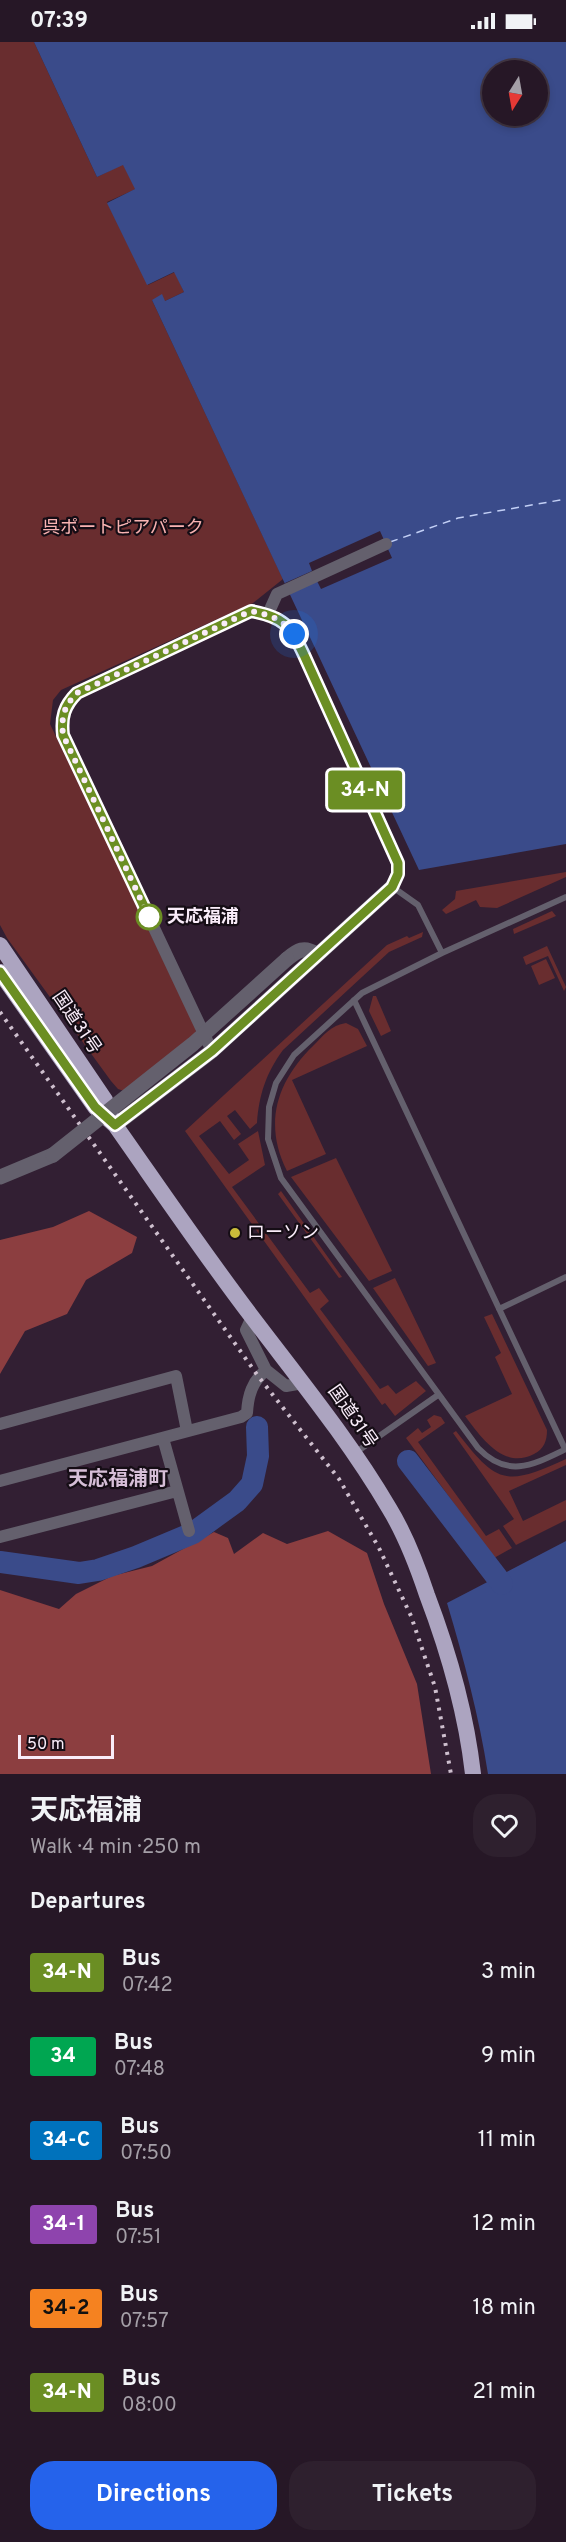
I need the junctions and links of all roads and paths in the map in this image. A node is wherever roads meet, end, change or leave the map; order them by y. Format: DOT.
graph roads {
  1 [pos="386,544"];
  2 [pos="268,614"];
  3 [pos="392,887"];
  4 [pos="566,897"];
  5 [pos="0,945"];
  6 [pos="442,953"];
  7 [pos="316,954"];
  8 [pos="0,972"];
  9 [pos="354,999"];
  10 [pos="212,1051"];
  11 [pos="115,1125"];
  12 [pos="0,1177"];
  13 [pos="566,1277"];
  14 [pos="499,1309"];
  15 [pos="252,1317"];
  16 [pos="266,1370"];
  17 [pos="303,1383"];
  18 [pos="438,1395"];
  19 [pos="0,1424"];
  20 [pos="187,1431"];
  21 [pos="164,1438"];
  22 [pos="565,1449"];
  23 [pos="354,1453"];
  24 [pos="0,1481"];
  25 [pos="177,1491"];
  26 [pos="189,1531"];
  27 [pos="0,1537"];
  28 [pos="473,1774"];
  1 -- 2 [label="street"];
  2 -- 3 [label="street"];
  2 -- 10 [label="street"];
  3 -- 6 [label="lane"];
  3 -- 7 [label="street"];
  4 -- 6 [label="lane"];
  5 -- 11 [label="highway, 国道31号"];
  6 -- 9 [label="lane"];
  7 -- 10 [label="street"];
  7 -- 12 [label="street, bridge"];
  8 -- 11 [label="highway, 国道31号"];
  9 -- 14 [label="lane"];
  9 -- 18 [label="lane"];
  10 -- 11 [label="street"];
  11 -- 15 [label="highway, 国道31号"];
  13 -- 14 [label="lane"];
  14 -- 22 [label="lane"];
  15 -- 16 [label="street"];
  15 -- 17 [label="highway, 国道31号"];
  16 -- 17 [label="street"];
  16 -- 20 [label="street"];
  17 -- 23 [label="highway, 国道31号"];
  18 -- 22 [label="lane"];
  18 -- 23 [label="lane"];
  19 -- 20 [label="street"];
  20 -- 21 [label="street"];
  21 -- 24 [label="street"];
  21 -- 25 [label="street"];
  23 -- 28 [label="highway, 国道31号"];
  25 -- 26 [label="street"];
  25 -- 27 [label="street"];
}
